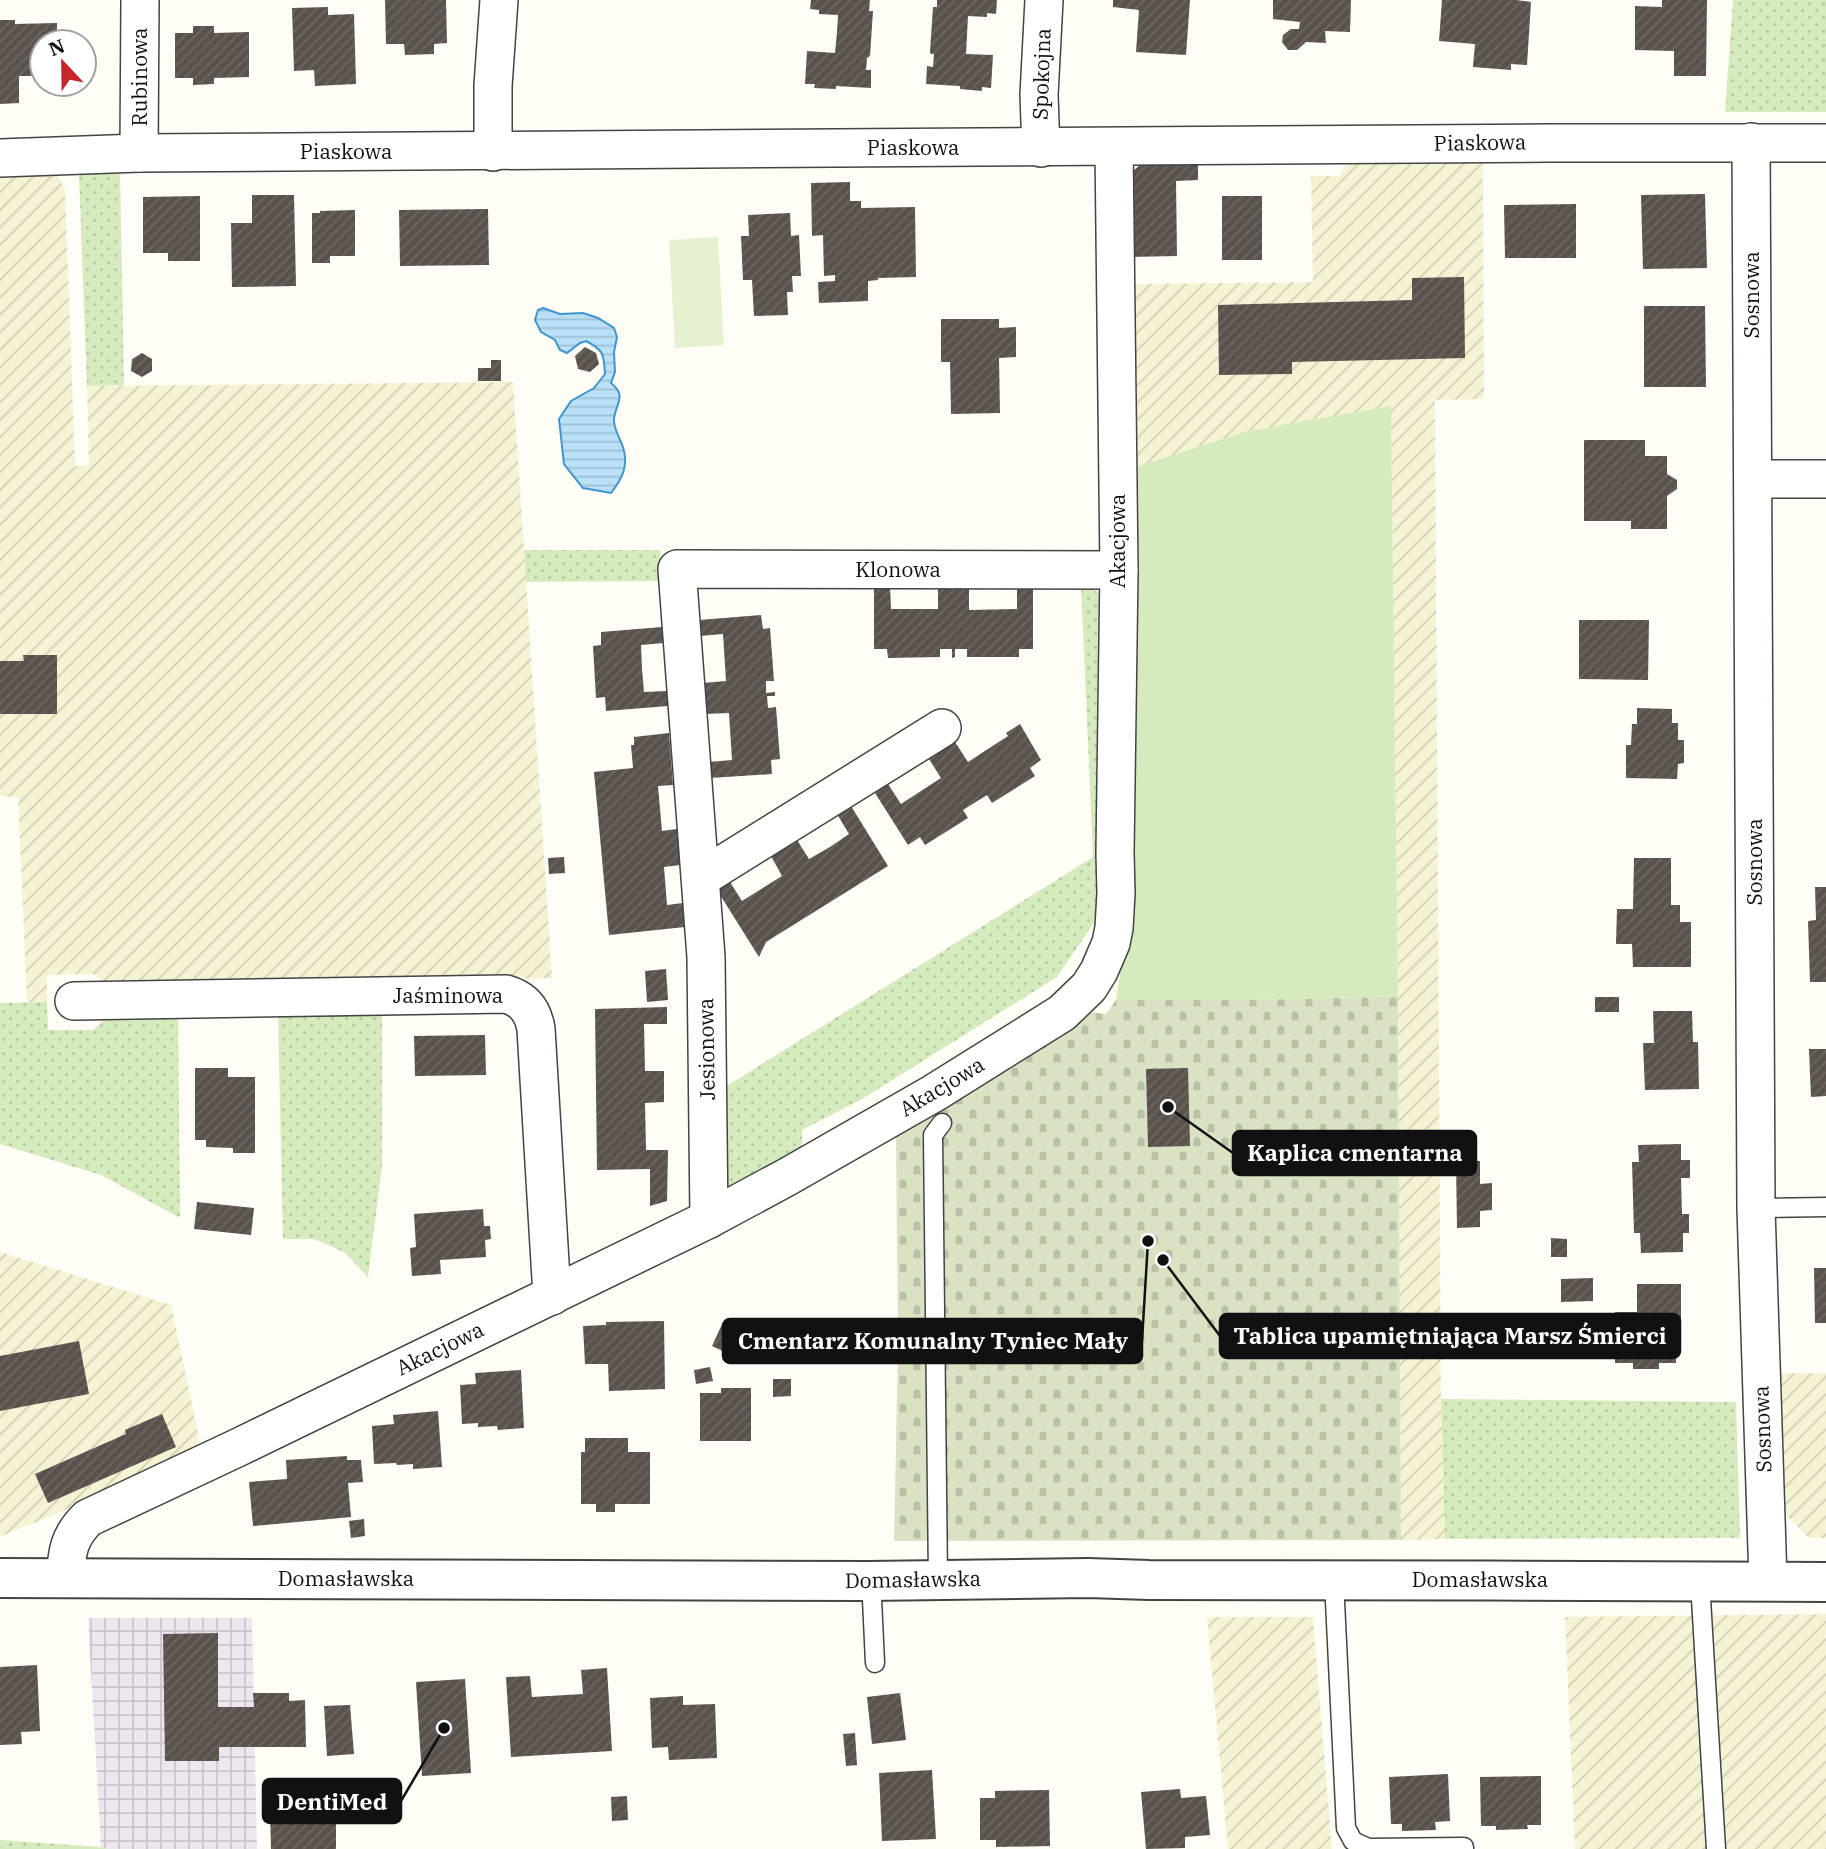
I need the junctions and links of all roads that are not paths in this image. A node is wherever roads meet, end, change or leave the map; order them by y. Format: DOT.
graph roads {
  1 [pos="141,0"];
  2 [pos="499,0"];
  3 [pos="1044,0"];
  4 [pos="1751,142"];
  5 [pos="1826,143"];
  6 [pos="1114,147"];
  7 [pos="1041,148"];
  8 [pos="493,152"];
  9 [pos="139,153"];
  10 [pos="0,158"];
  11 [pos="1753,479"];
  12 [pos="1826,479"];
  13 [pos="677,569"];
  14 [pos="1119,570"];
  15 [pos="942,728"];
  16 [pos="701,878"];
  17 [pos="74,1001"];
  18 [pos="942,1123"];
  19 [pos="1826,1207"];
  20 [pos="1756,1208"];
  21 [pos="709,1219"];
  22 [pos="552,1296"];
  23 [pos="0,1578"];
  24 [pos="66,1578"];
  25 [pos="938,1580"];
  26 [pos="869,1581"];
  27 [pos="1334,1581"];
  28 [pos="1769,1581"];
  29 [pos="1699,1582"];
  30 [pos="1826,1582"];
  31 [pos="875,1663"];
  32 [pos="1464,1849"];
  33 [pos="1716,1849"];
  1 -- 9 [label="street, Rubinowa"];
  2 -- 8 [label="street"];
  3 -- 7 [label="street, Spokojna"];
  4 -- 5 [label="street, Piaskowa"];
  4 -- 6 [label="street, Piaskowa"];
  4 -- 11 [label="street, Sosnowa"];
  6 -- 7 [label="street, Piaskowa"];
  6 -- 14 [label="street, Akacjowa"];
  7 -- 8 [label="street, Piaskowa"];
  8 -- 9 [label="street, Piaskowa"];
  9 -- 10 [label="street, Piaskowa"];
  11 -- 12 [label="street"];
  11 -- 20 [label="street, Sosnowa"];
  13 -- 14 [label="street, Klonowa"];
  13 -- 16 [label="street, Jesionowa"];
  14 -- 21 [label="street, Akacjowa"];
  15 -- 16 [label="street"];
  16 -- 21 [label="street, Jesionowa"];
  17 -- 22 [label="street, Jaśminowa"];
  18 -- 25 [label="lane"];
  19 -- 20 [label="lane"];
  20 -- 28 [label="street, Sosnowa"];
  21 -- 22 [label="street, Akacjowa"];
  22 -- 24 [label="street, Akacjowa"];
  23 -- 24 [label="street, Domasławska"];
  24 -- 26 [label="street, Domasławska"];
  25 -- 26 [label="street, Domasławska"];
  25 -- 27 [label="street, Domasławska"];
  26 -- 31 [label="lane"];
  27 -- 29 [label="street, Domasławska"];
  27 -- 32 [label="lane"];
  28 -- 29 [label="street, Domasławska"];
  28 -- 30 [label="street, Domasławska"];
  29 -- 33 [label="lane"];
}
